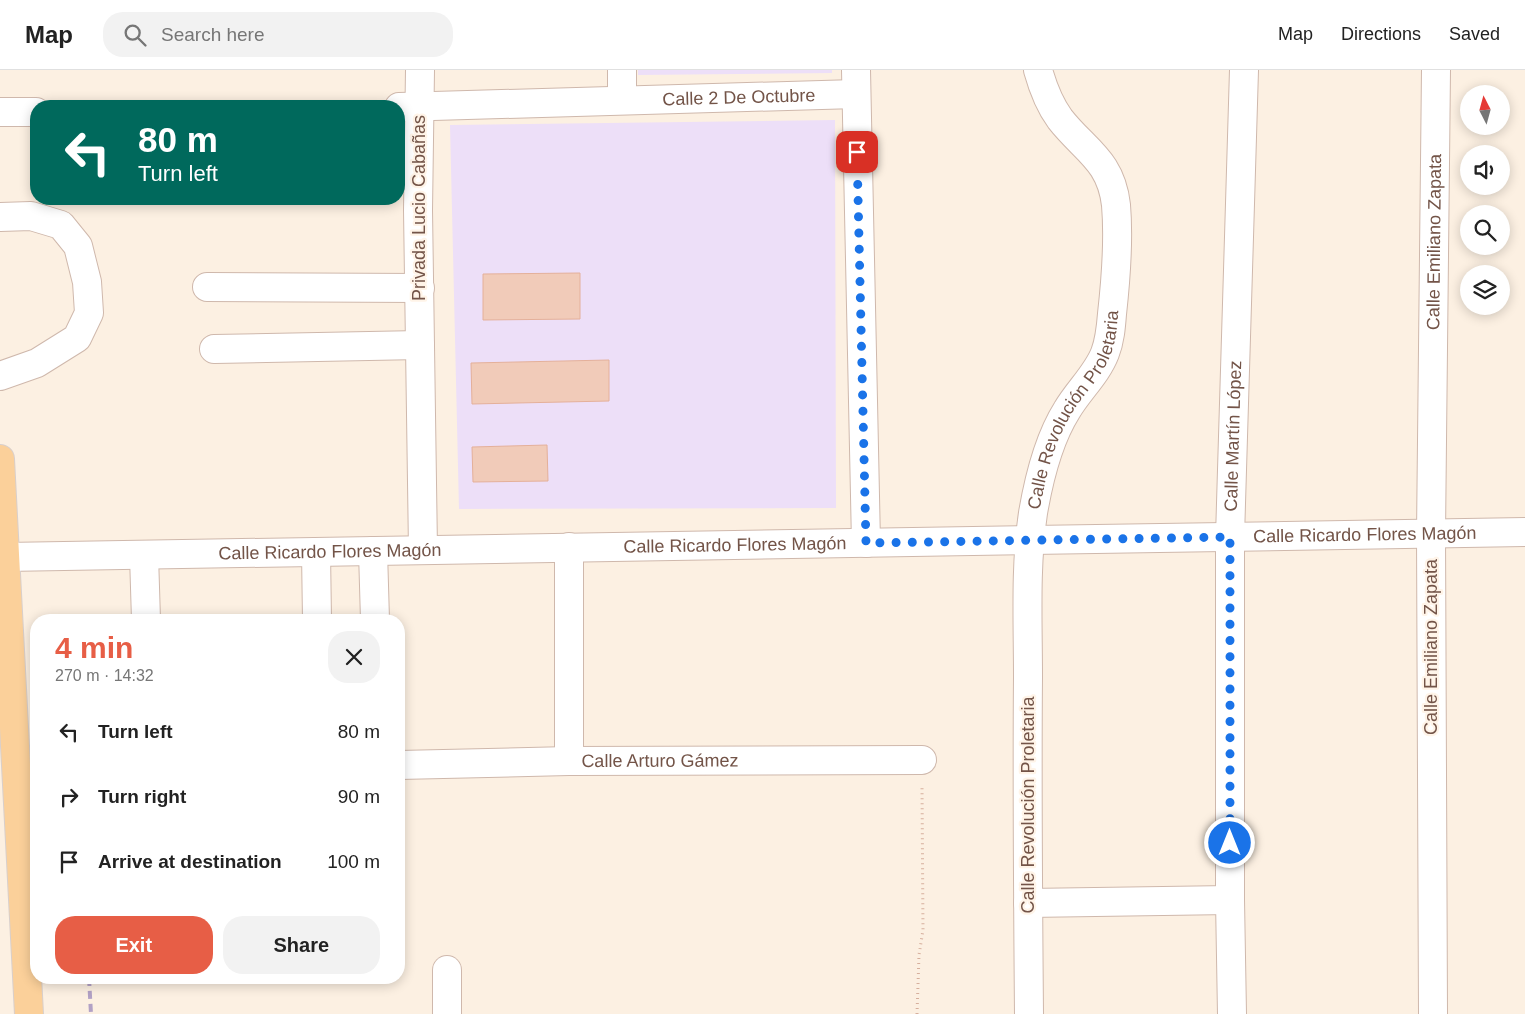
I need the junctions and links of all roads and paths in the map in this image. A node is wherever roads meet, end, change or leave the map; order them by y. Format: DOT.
graph roads {
  1 [pos="420,70"];
  2 [pos="622,70"];
  3 [pos="1038,70"];
  4 [pos="1244,70"];
  5 [pos="1436,70"];
  6 [pos="856,82"];
  7 [pos="622,100"];
  8 [pos="409,107"];
  9 [pos="0,112"];
  10 [pos="30,112"];
  11 [pos="0,217"];
  12 [pos="207,287"];
  13 [pos="420,288"];
  14 [pos="420,345"];
  15 [pos="214,349"];
  16 [pos="0,376"];
  17 [pos="0,459"];
  18 [pos="1525,532"];
  19 [pos="1431,534"];
  20 [pos="1230,537"];
  21 [pos="1029,540"];
  22 [pos="866,543"];
  23 [pos="569,548"];
  24 [pos="423,550"];
  25 [pos="373,551"];
  26 [pos="316,552"];
  27 [pos="144,555"];
  28 [pos="4,557"];
  29 [pos="146,614"];
  30 [pos="317,614"];
  31 [pos="374,614"];
  32 [pos="922,760"];
  33 [pos="569,761"];
  34 [pos="405,765"];
  35 [pos="26,778"];
  36 [pos="1230,900"];
  37 [pos="1028,903"];
  38 [pos="447,970"];
  39 [pos="29,1014"];
  40 [pos="447,1014"];
  41 [pos="917,1014"];
  42 [pos="1029,1014"];
  43 [pos="1232,1014"];
  44 [pos="1433,1014"];
  1 -- 8 [label="street, Privada Lucio Cabañas"];
  2 -- 7 [label="street"];
  3 -- 21 [label="street, Calle Revolución Proletaria"];
  4 -- 20 [label="street, Calle Martín López"];
  5 -- 19 [label="street, Calle Emiliano Zapata"];
  6 -- 7 [label="street, Calle 2 De Octubre"];
  6 -- 22 [label="street"];
  7 -- 8 [label="street, Calle 2 De Octubre"];
  8 -- 13 [label="street, Privada Lucio Cabañas"];
  9 -- 10 [label="street"];
  11 -- 16 [label="street"];
  12 -- 13 [label="street"];
  13 -- 14 [label="street, Privada Lucio Cabañas"];
  14 -- 15 [label="street"];
  14 -- 24 [label="street, Privada Lucio Cabañas"];
  17 -- 28 [label="main road"];
  18 -- 19 [label="street, Calle Ricardo Flores Magón"];
  19 -- 20 [label="street, Calle Ricardo Flores Magón"];
  19 -- 44 [label="street, Calle Emiliano Zapata"];
  20 -- 21 [label="street, Calle Ricardo Flores Magón"];
  20 -- 36 [label="street, Calle Martín López"];
  21 -- 22 [label="street, Calle Ricardo Flores Magón"];
  21 -- 37 [label="street, Calle Revolución Proletaria"];
  22 -- 23 [label="street, Calle Ricardo Flores Magón"];
  23 -- 24 [label="street, Calle Ricardo Flores Magón"];
  23 -- 33 [label="street"];
  24 -- 25 [label="street, Calle Ricardo Flores Magón"];
  25 -- 26 [label="street, Calle Ricardo Flores Magón"];
  25 -- 31 [label="street"];
  26 -- 27 [label="street, Calle Ricardo Flores Magón"];
  26 -- 30 [label="street"];
  27 -- 28 [label="street, Calle Ricardo Flores Magón"];
  27 -- 29 [label="street"];
  28 -- 35 [label="main road"];
  32 -- 33 [label="street, Calle Arturo Gámez"];
  32 -- 41 [label="path"];
  33 -- 34 [label="street, Calle Arturo Gámez"];
  35 -- 39 [label="main road"];
  36 -- 37 [label="street"];
  36 -- 43 [label="street, Calle Martín López"];
  37 -- 42 [label="street, Calle Revolución Proletaria"];
  38 -- 40 [label="street"];
}
